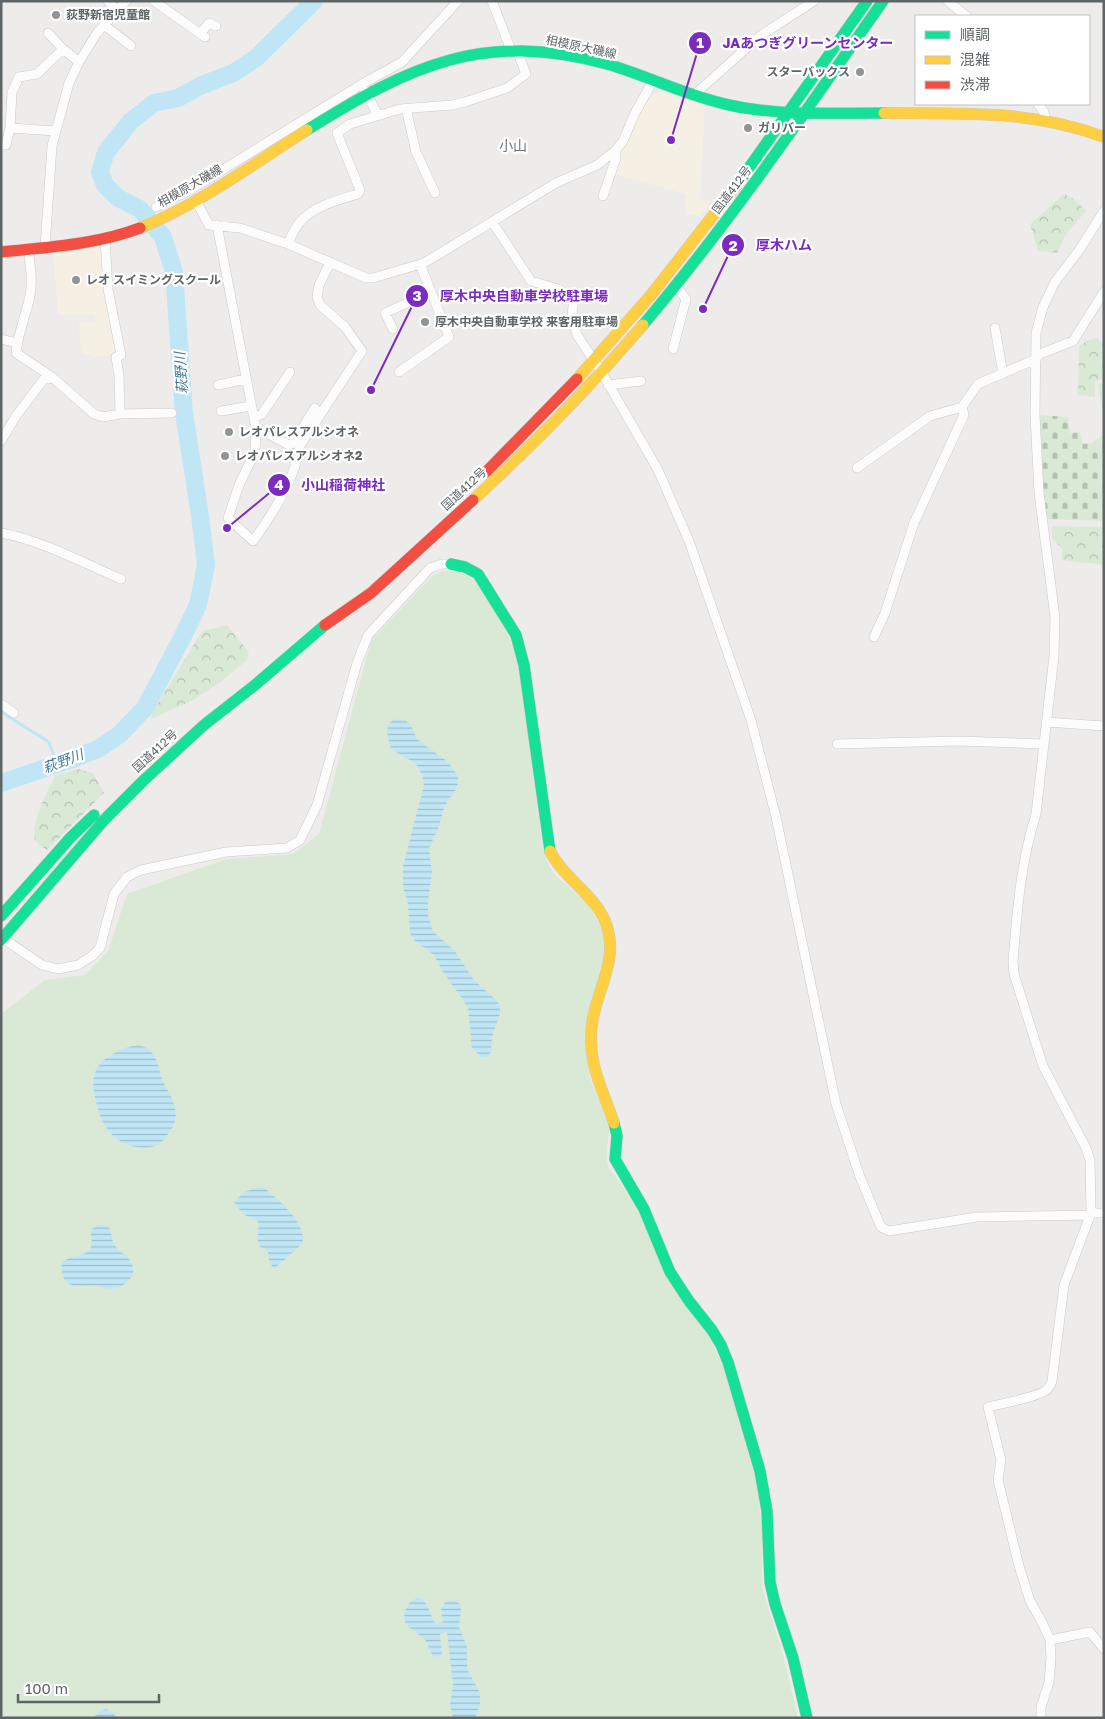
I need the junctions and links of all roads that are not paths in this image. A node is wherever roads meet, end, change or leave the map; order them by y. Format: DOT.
graph roads {
  1 [pos="108,1"];
  2 [pos="126,1"];
  3 [pos="154,1"];
  4 [pos="458,1"];
  5 [pos="492,1"];
  6 [pos="814,1"];
  7 [pos="867,1"];
  8 [pos="883,1"];
  9 [pos="948,1"];
  10 [pos="118,11"];
  11 [pos="965,15"];
  12 [pos="210,22"];
  13 [pos="104,25"];
  14 [pos="48,32"];
  15 [pos="131,46"];
  16 [pos="63,49"];
  17 [pos="514,50"];
  18 [pos="79,62"];
  19 [pos="653,80"];
  20 [pos="364,88"];
  21 [pos="694,95"];
  22 [pos="1039,105"];
  23 [pos="406,108"];
  24 [pos="806,111"];
  25 [pos="788,112"];
  26 [pos="378,115"];
  27 [pos="1045,118"];
  28 [pos="10,128"];
  29 [pos="56,131"];
  30 [pos="1104,137"];
  31 [pos="1,145"];
  32 [pos="616,150"];
  33 [pos="435,193"];
  34 [pos="603,196"];
  35 [pos="196,201"];
  36 [pos="156,207"];
  37 [pos="1104,211"];
  38 [pos="493,223"];
  39 [pos="216,226"];
  40 [pos="105,238"];
  41 [pos="288,244"];
  42 [pos="45,246"];
  43 [pos="28,248"];
  44 [pos="1,252"];
  45 [pos="330,263"];
  46 [pos="420,264"];
  47 [pos="676,286"];
  48 [pos="431,292"];
  49 [pos="1104,292"];
  50 [pos="393,328"];
  51 [pos="995,328"];
  52 [pos="1,339"];
  53 [pos="17,343"];
  54 [pos="673,349"];
  55 [pos="1036,358"];
  56 [pos="594,359"];
  57 [pos="290,372"];
  58 [pos="399,372"];
  59 [pos="602,373"];
  60 [pos="1003,374"];
  61 [pos="52,377"];
  62 [pos="246,379"];
  63 [pos="641,381"];
  64 [pos="608,385"];
  65 [pos="218,386"];
  66 [pos="251,406"];
  67 [pos="962,407"];
  68 [pos="315,408"];
  69 [pos="221,411"];
  70 [pos="172,413"];
  71 [pos="120,414"];
  72 [pos="254,418"];
  73 [pos="256,430"];
  74 [pos="1,441"];
  75 [pos="857,468"];
  76 [pos="1,533"];
  77 [pos="414,538"];
  78 [pos="451,564"];
  79 [pos="121,579"];
  80 [pos="358,588"];
  81 [pos="874,636"];
  82 [pos="1,704"];
  83 [pos="14,713"];
  84 [pos="1046,722"];
  85 [pos="1104,726"];
  86 [pos="837,744"];
  87 [pos="1044,744"];
  88 [pos="1,916"];
  89 [pos="2,938"];
  90 [pos="1104,1213"];
  91 [pos="1090,1214"];
  92 [pos="1050,1640"];
  93 [pos="1104,1649"];
  94 [pos="806,1718"];
  95 [pos="1041,1718"];
  1 -- 10 [label="street"];
  2 -- 10 [label="street"];
  3 -- 12 [label="street"];
  4 -- 20 [label="street"];
  5 -- 17 [label="street"];
  6 -- 21 [label="street"];
  7 -- 25 [label="main road, 国道412号"];
  8 -- 24 [label="main road, 国道412号"];
  9 -- 11 [label="street"];
  10 -- 13 [label="street"];
  13 -- 15 [label="street"];
  13 -- 18 [label="street"];
  14 -- 16 [label="street"];
  16 -- 18 [label="street"];
  16 -- 28 [label="street"];
  17 -- 19 [label="main road, 相模原大磯線"];
  17 -- 20 [label="main road, 相模原大磯線"];
  17 -- 23 [label="street"];
  18 -- 29 [label="street"];
  19 -- 21 [label="main road, 相模原大磯線"];
  19 -- 32 [label="street"];
  20 -- 26 [label="street"];
  20 -- 35 [label="main road, 相模原大磯線"];
  20 -- 36 [label="street"];
  21 -- 25 [label="main road, 相模原大磯線"];
  22 -- 27 [label="street"];
  23 -- 26 [label="street"];
  23 -- 33 [label="street"];
  24 -- 25 [label="main road, 相模原大磯線"];
  24 -- 27 [label="main road, 相模原大磯線"];
  24 -- 47 [label="main road, 国道412号"];
  25 -- 56 [label="main road, 国道412号"];
  26 -- 41 [label="street"];
  27 -- 30 [label="main road, 相模原大磯線"];
  28 -- 29 [label="street"];
  28 -- 31 [label="street"];
  29 -- 42 [label="street"];
  32 -- 34 [label="street"];
  32 -- 38 [label="street"];
  35 -- 39 [label="street"];
  35 -- 40 [label="main road, 相模原大磯線"];
  37 -- 55 [label="street"];
  38 -- 46 [label="street"];
  38 -- 56 [label="street"];
  39 -- 41 [label="street"];
  39 -- 62 [label="street"];
  40 -- 42 [label="main road, 相模原大磯線"];
  40 -- 71 [label="street"];
  41 -- 45 [label="street"];
  42 -- 43 [label="main road, 相模原大磯線"];
  43 -- 44 [label="main road, 相模原大磯線"];
  43 -- 53 [label="street"];
  45 -- 46 [label="street"];
  45 -- 73 [label="street"];
  46 -- 48 [label="street"];
  47 -- 54 [label="street"];
  47 -- 59 [label="main road, 国道412号"];
  48 -- 50 [label="street"];
  48 -- 58 [label="street"];
  49 -- 55 [label="street"];
  51 -- 60 [label="street"];
  52 -- 53 [label="street"];
  53 -- 61 [label="street"];
  55 -- 60 [label="street"];
  55 -- 84 [label="street"];
  56 -- 59 [label="street"];
  56 -- 77 [label="main road, 国道412号"];
  57 -- 72 [label="street"];
  59 -- 64 [label="street"];
  59 -- 89 [label="main road, 国道412号"];
  60 -- 67 [label="street"];
  61 -- 71 [label="street"];
  61 -- 74 [label="street"];
  62 -- 65 [label="street"];
  62 -- 66 [label="street"];
  63 -- 64 [label="street"];
  64 -- 91 [label="street"];
  66 -- 69 [label="street"];
  66 -- 72 [label="street"];
  67 -- 75 [label="street"];
  67 -- 81 [label="street"];
  68 -- 73 [label="street"];
  70 -- 71 [label="street"];
  72 -- 73 [label="street"];
  76 -- 79 [label="street"];
  78 -- 89 [label="street"];
  78 -- 94 [label="main road"];
  80 -- 88 [label="main road, 国道412号"];
  82 -- 83 [label="street"];
  84 -- 85 [label="street"];
  84 -- 87 [label="street"];
  86 -- 87 [label="street"];
  87 -- 91 [label="street"];
  90 -- 91 [label="street"];
  91 -- 92 [label="street"];
  92 -- 93 [label="street"];
  92 -- 95 [label="street"];
}
